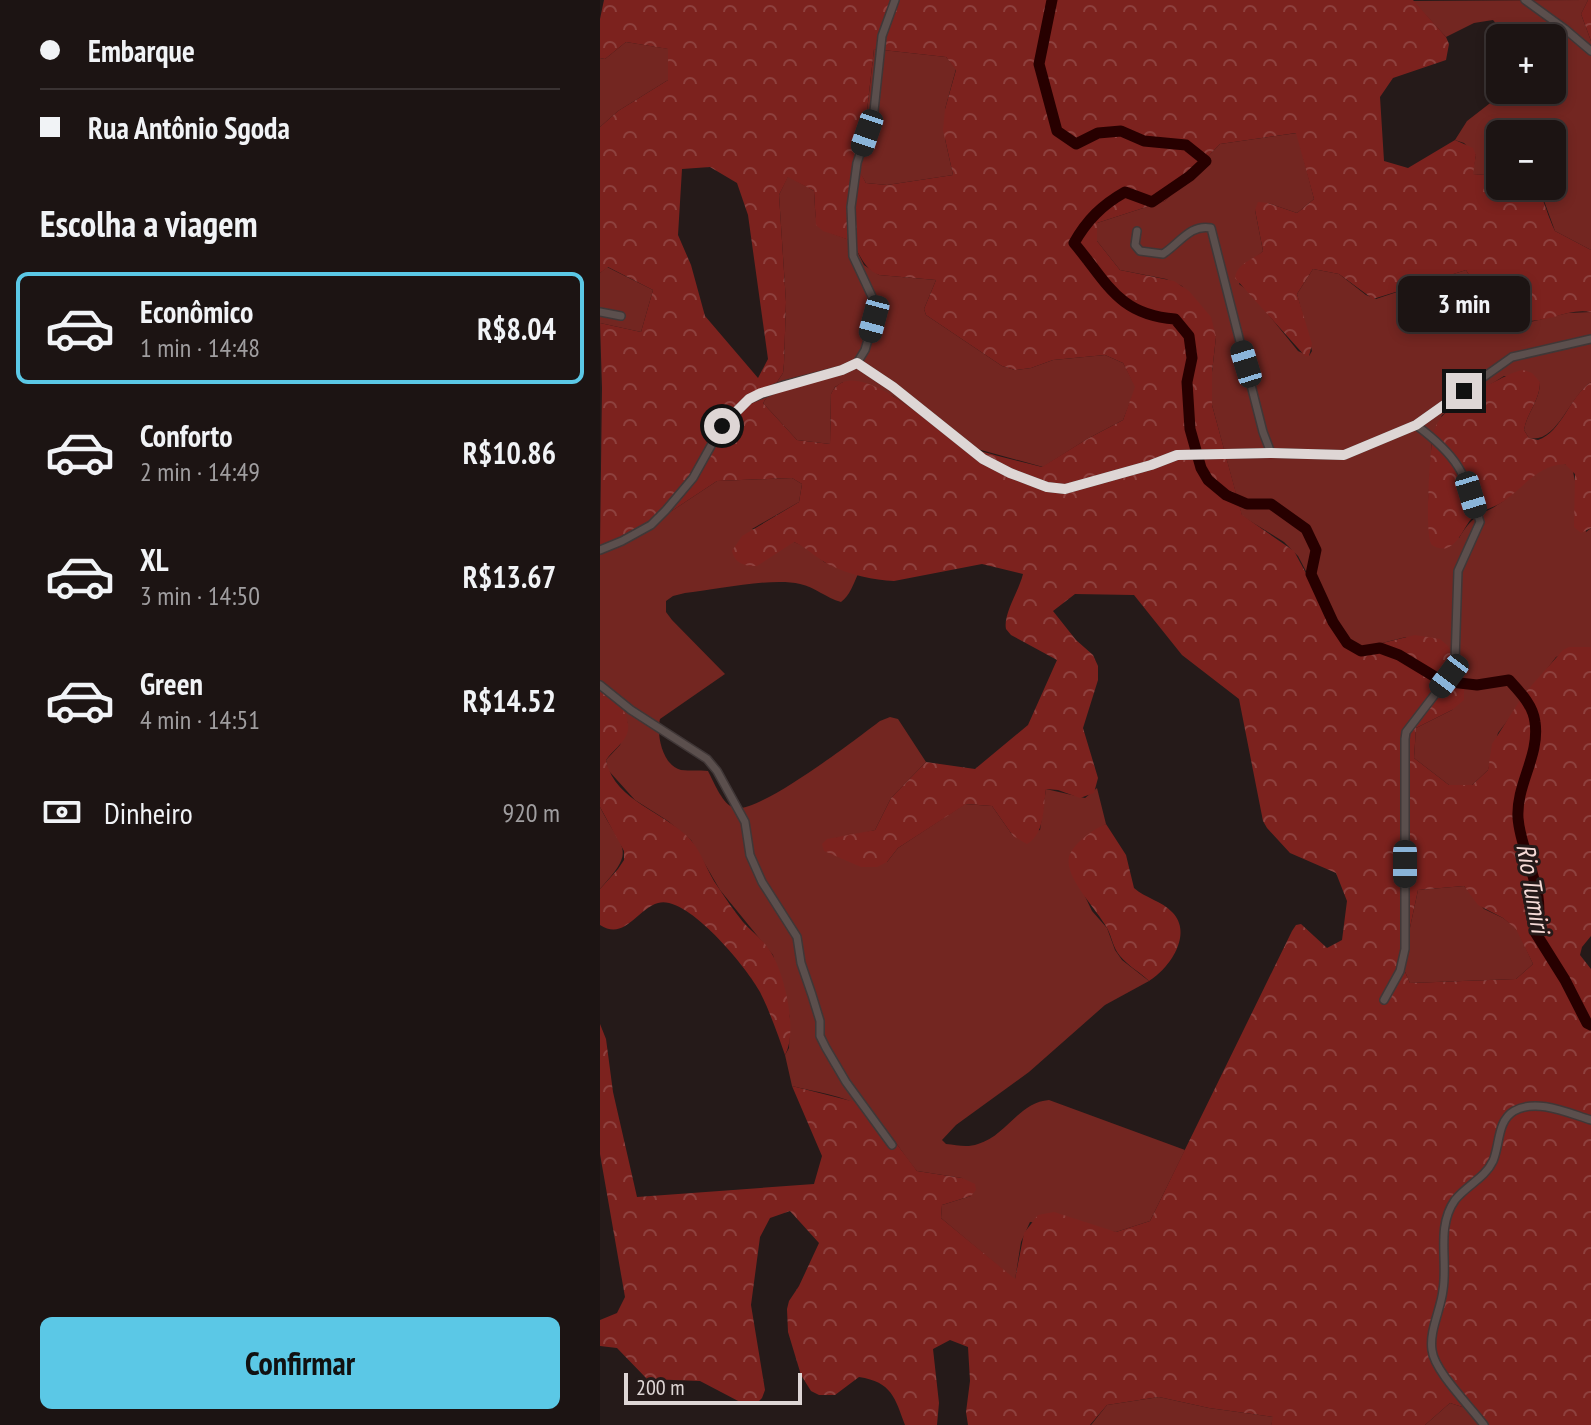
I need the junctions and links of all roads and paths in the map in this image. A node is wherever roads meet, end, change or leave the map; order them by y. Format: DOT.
graph roads {
  1 [pos="895,0"];
  2 [pos="1525,0"];
  3 [pos="1591,51"];
  4 [pos="1137,231"];
  5 [pos="600,312"];
  6 [pos="621,316"];
  7 [pos="1591,339"];
  8 [pos="857,363"];
  9 [pos="1416,425"];
  10 [pos="1271,453"];
  11 [pos="600,550"];
  12 [pos="600,685"];
  13 [pos="1384,1000"];
  14 [pos="1591,1120"];
  15 [pos="892,1145"];
  16 [pos="1484,1425"];
  1 -- 8 [label="street"];
  2 -- 3 [label="street"];
  4 -- 10 [label="street"];
  5 -- 6 [label="street"];
  7 -- 9 [label="street"];
  8 -- 10 [label="street"];
  8 -- 11 [label="street"];
  9 -- 10 [label="street"];
  9 -- 13 [label="street"];
  12 -- 15 [label="street"];
  14 -- 16 [label="street"];
}
